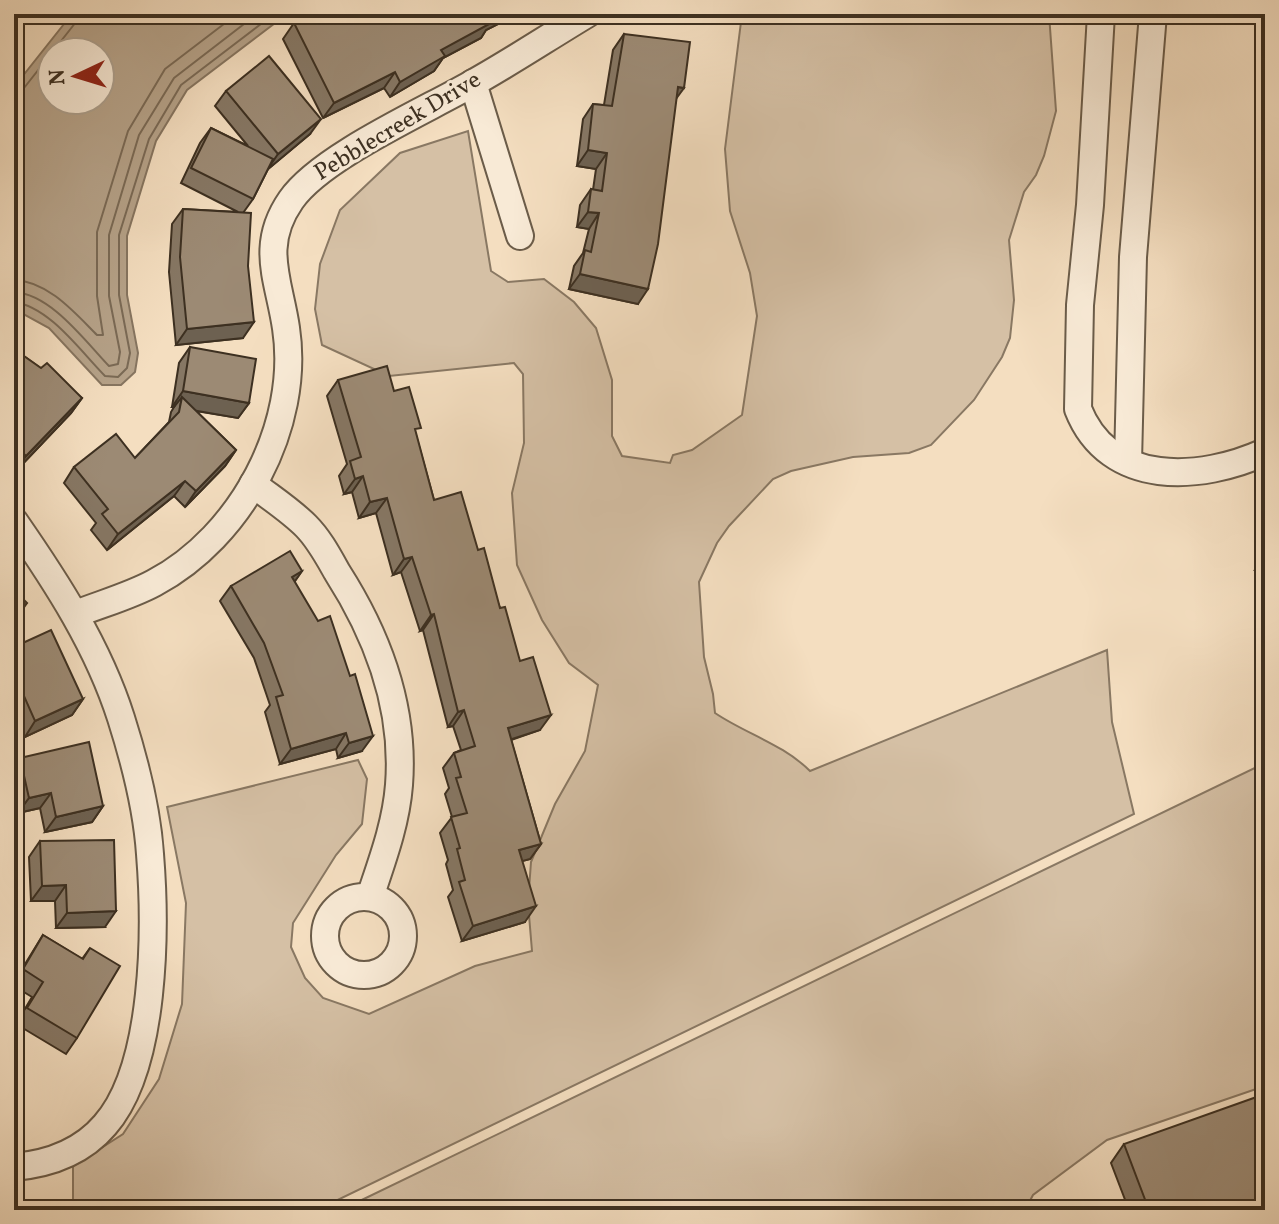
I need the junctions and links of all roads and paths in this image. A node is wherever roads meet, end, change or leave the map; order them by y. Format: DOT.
graph roads {
  1 [pos="587,14"];
  2 [pos="1101,14"];
  3 [pos="1153,14"];
  4 [pos="473,83"];
  5 [pos="520,236"];
  6 [pos="1265,452"];
  7 [pos="1128,462"];
  8 [pos="253,484"];
  9 [pos="14,521"];
  10 [pos="76,614"];
  11 [pos="370,897"];
  12 [pos="14,1167"];
  1 -- 4 [label="street, Pebblecreek Drive"];
  2 -- 7 [label="street"];
  3 -- 7 [label="street"];
  4 -- 5 [label="street"];
  4 -- 8 [label="street, Pebblecreek Drive"];
  6 -- 7 [label="street"];
  8 -- 10 [label="street, Pebblecreek Drive"];
  8 -- 11 [label="street"];
  9 -- 10 [label="street"];
  10 -- 12 [label="street"];
}
